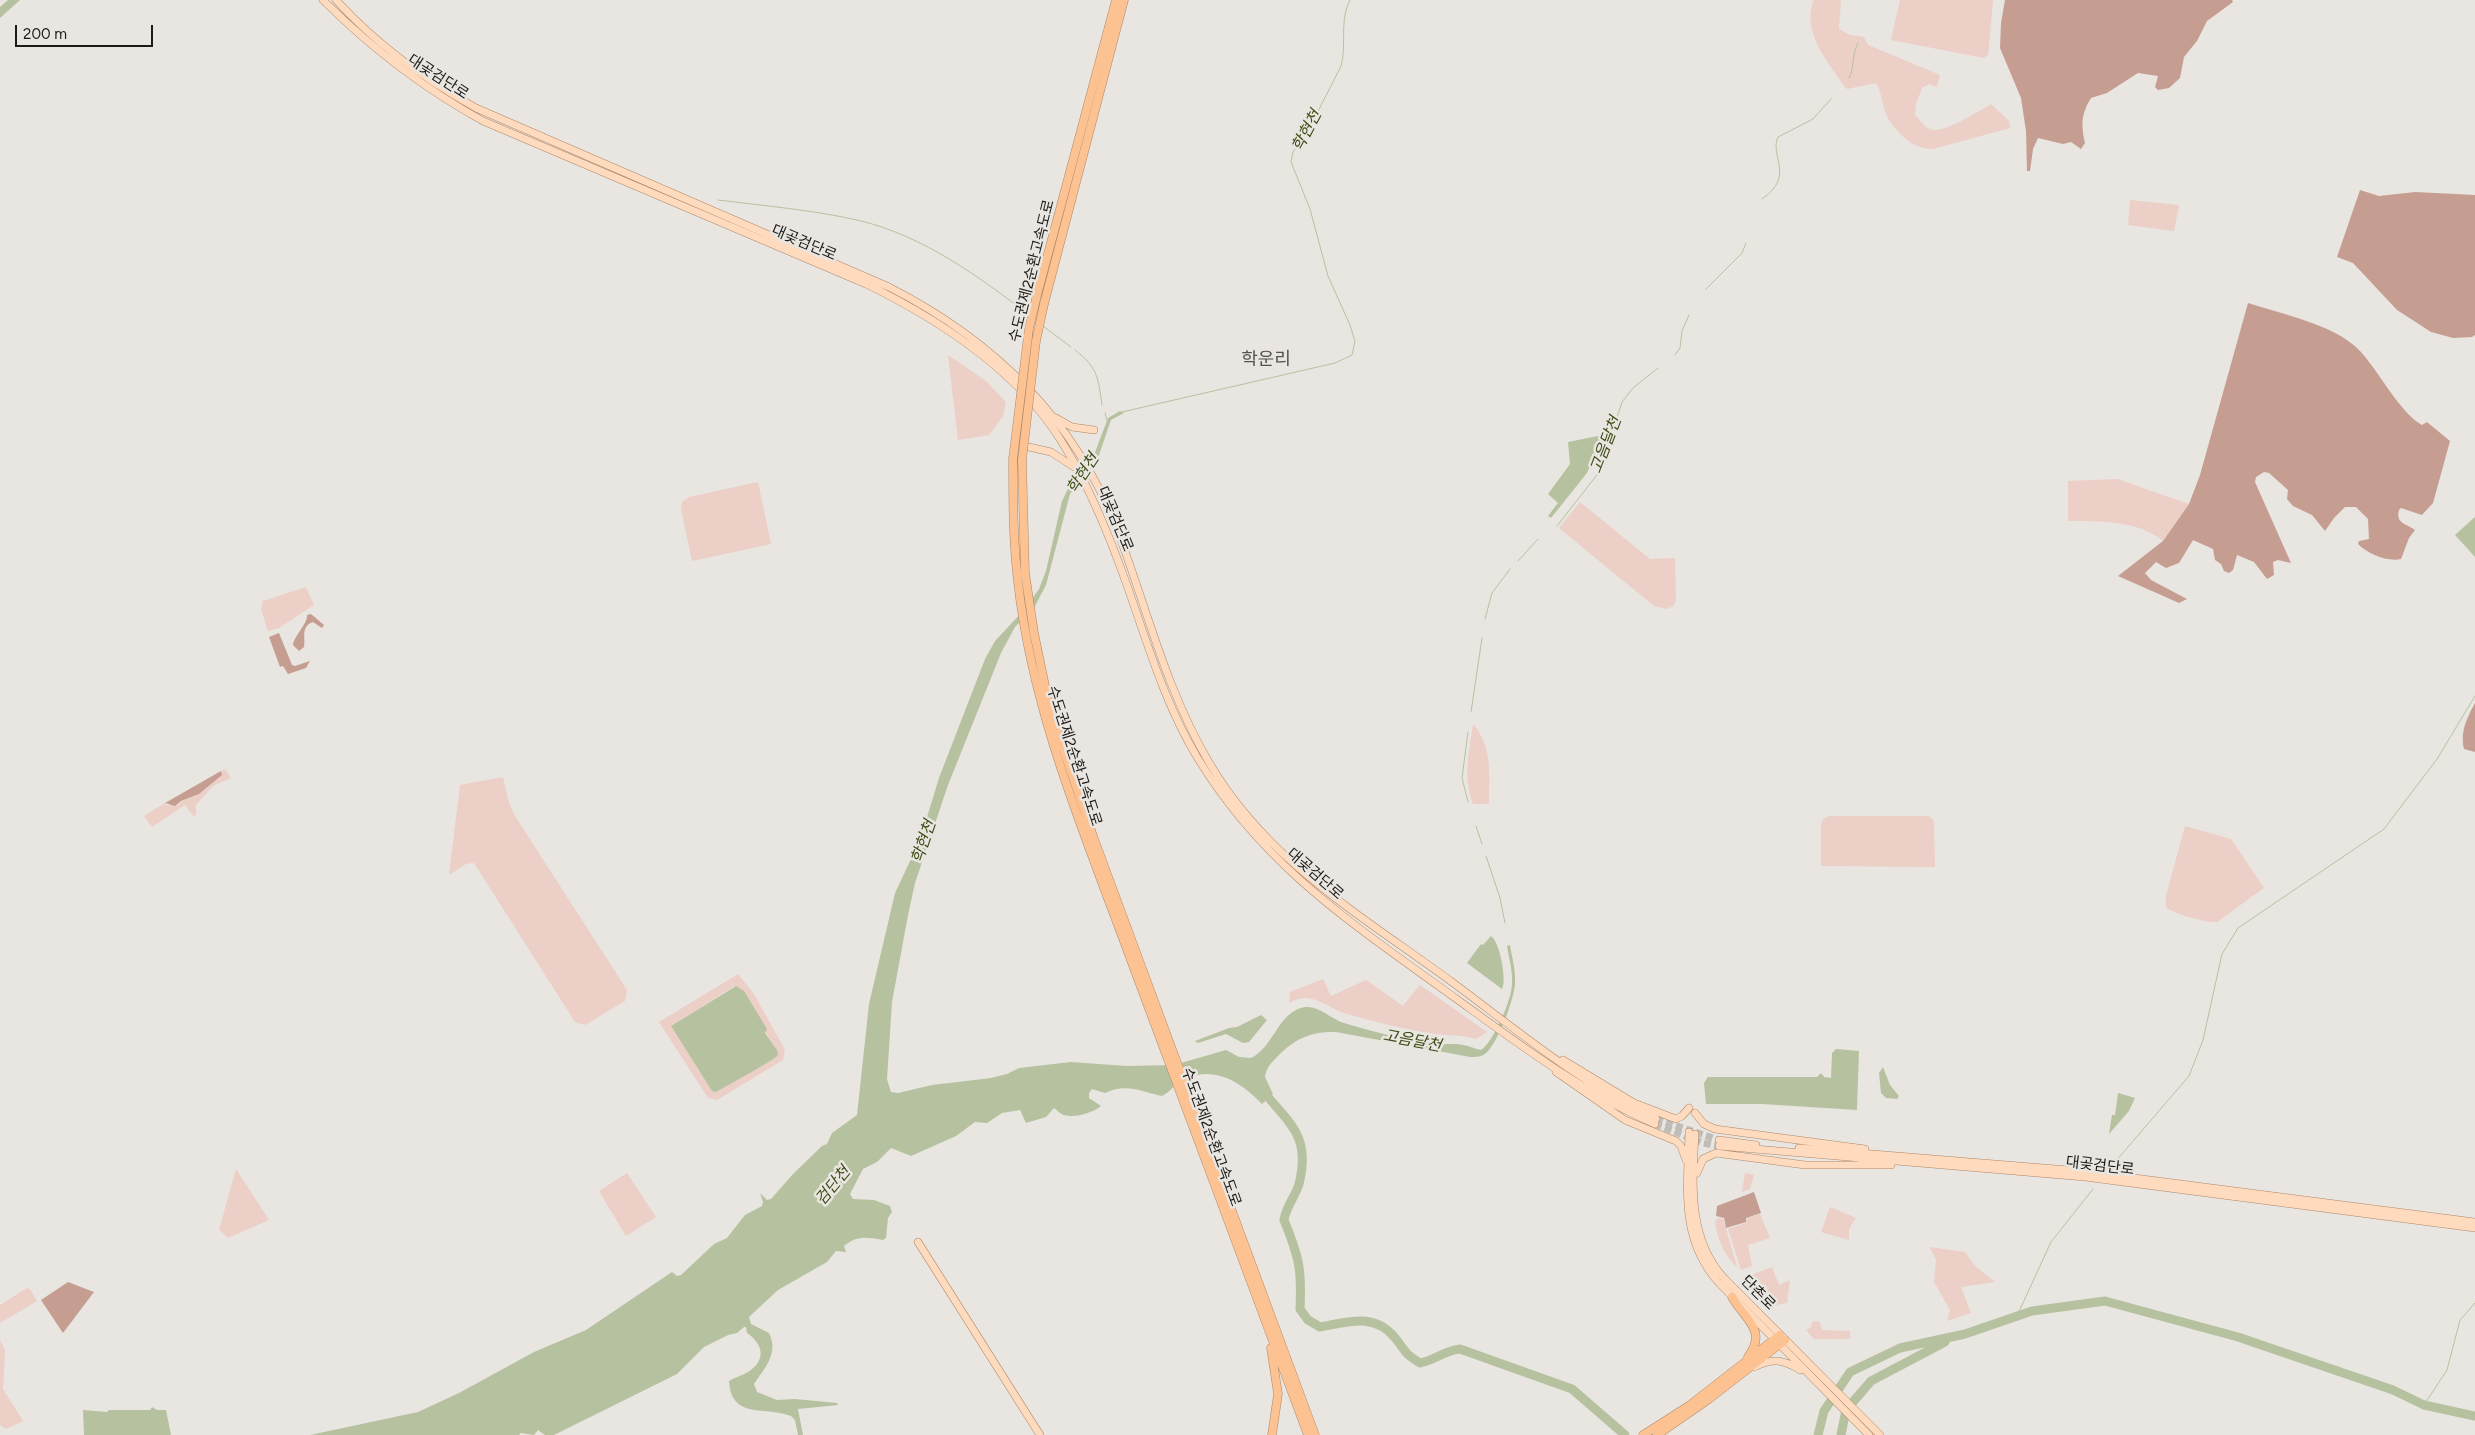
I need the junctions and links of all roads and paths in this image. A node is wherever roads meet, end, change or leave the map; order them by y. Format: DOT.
graph roads {
  1 [pos="324,0"];
  2 [pos="336,0"];
  3 [pos="1116,0"];
  4 [pos="1124,0"];
  5 [pos="1050,414"];
  6 [pos="1094,430"];
  7 [pos="1029,447"];
  8 [pos="1074,466"];
  9 [pos="1167,1046"];
  10 [pos="1539,1052"];
  11 [pos="1188,1104"];
  12 [pos="1656,1122"];
  13 [pos="1692,1133"];
  14 [pos="1907,1156"];
  15 [pos="1952,1166"];
  16 [pos="1691,1179"];
  17 [pos="2475,1222"];
  18 [pos="2475,1228"];
  19 [pos="918,1242"];
  20 [pos="1732,1297"];
  21 [pos="1269,1331"];
  22 [pos="1780,1340"];
  23 [pos="1745,1367"];
  24 [pos="1816,1378"];
  25 [pos="1665,1426"];
  26 [pos="1040,1435"];
  27 [pos="1272,1435"];
  28 [pos="1308,1435"];
  29 [pos="1317,1435"];
  30 [pos="1643,1435"];
  31 [pos="1657,1435"];
  32 [pos="1869,1435"];
  33 [pos="1880,1435"];
  1 -- 8 [label="main road, 대곶검단로"];
  2 -- 5 [label="main road, 대곶검단로"];
  3 -- 9 [label="highway, 수도권제2순환고속도로, bridge"];
  4 -- 9 [label="highway, 수도권제2순환고속도로, bridge"];
  5 -- 6 [label="main road"];
  5 -- 10 [label="main road, 대곶검단로"];
  7 -- 8 [label="main road"];
  8 -- 10 [label="main road, 대곶검단로"];
  9 -- 11 [label="highway, 수도권제2순환고속도로"];
  10 -- 12 [label="main road, 대곶검단로"];
  10 -- 14 [label="main road"];
  10 -- 16 [label="main road"];
  11 -- 21 [label="highway, 수도권제2순환고속도로"];
  11 -- 29 [label="highway, 수도권제2순환고속도로"];
  13 -- 16 [label="main road, 단촌로"];
  14 -- 15 [label="main road, 대곶검단로"];
  14 -- 17 [label="main road, 대곶검단로"];
  15 -- 16 [label="main road"];
  15 -- 18 [label="main road, 대곶검단로"];
  16 -- 20 [label="main road, 단촌로"];
  16 -- 22 [label="main road, 단촌로"];
  19 -- 26 [label="main road"];
  20 -- 22 [label="main road, 단촌로"];
  20 -- 23 [label="highway"];
  21 -- 27 [label="highway"];
  21 -- 28 [label="highway, 수도권제2순환고속도로"];
  22 -- 23 [label="highway"];
  22 -- 24 [label="main road, 단촌로"];
  23 -- 24 [label="main road"];
  23 -- 25 [label="highway"];
  24 -- 32 [label="main road, 단촌로"];
  24 -- 33 [label="main road, 단촌로"];
  25 -- 30 [label="highway"];
  25 -- 31 [label="highway"];
}
